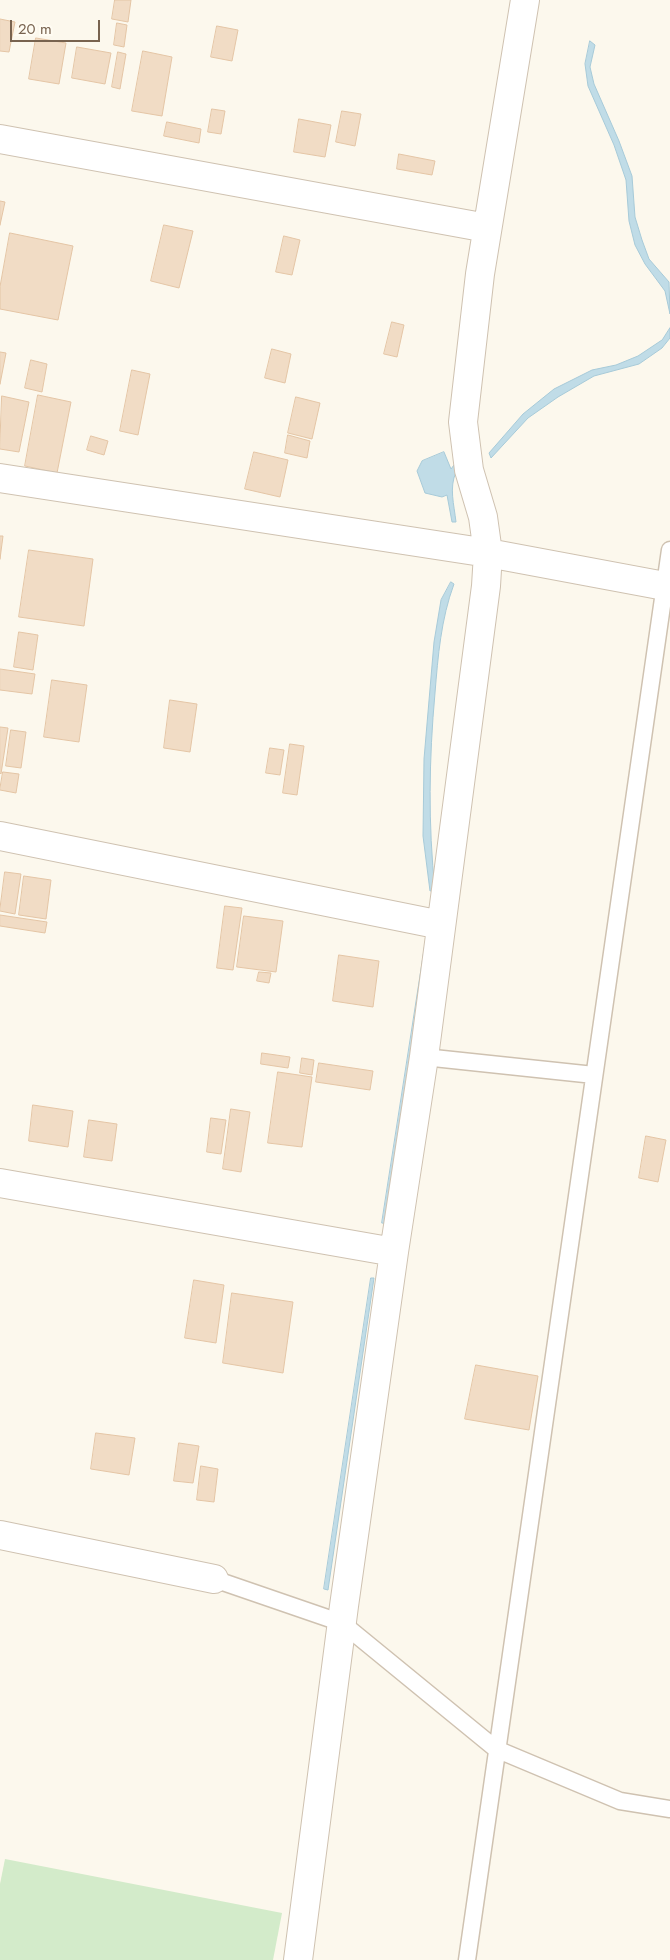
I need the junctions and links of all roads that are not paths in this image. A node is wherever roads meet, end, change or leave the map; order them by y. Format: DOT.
graph roads {
  1 [pos="525,0"];
  2 [pos="0,139"];
  3 [pos="487,228"];
  4 [pos="0,478"];
  5 [pos="670,550"];
  6 [pos="488,553"];
  7 [pos="667,587"];
  8 [pos="0,836"];
  9 [pos="441,925"];
  10 [pos="424,1057"];
  11 [pos="594,1075"];
  12 [pos="0,1183"];
  13 [pos="394,1252"];
  14 [pos="0,1535"];
  15 [pos="214,1579"];
  16 [pos="342,1623"];
  17 [pos="496,1749"];
  18 [pos="670,1809"];
  19 [pos="298,1960"];
  20 [pos="467,1960"];
  1 -- 3 [label="street"];
  2 -- 3 [label="street"];
  3 -- 6 [label="street"];
  4 -- 6 [label="street"];
  5 -- 7 [label="lane"];
  6 -- 7 [label="street"];
  6 -- 9 [label="street"];
  7 -- 11 [label="lane"];
  8 -- 9 [label="street"];
  9 -- 10 [label="street"];
  10 -- 11 [label="lane"];
  10 -- 13 [label="street"];
  11 -- 17 [label="lane"];
  12 -- 13 [label="street"];
  13 -- 16 [label="street"];
  14 -- 15 [label="street"];
  15 -- 16 [label="lane"];
  16 -- 17 [label="lane"];
  16 -- 19 [label="street"];
  17 -- 18 [label="lane"];
  17 -- 20 [label="lane"];
}
